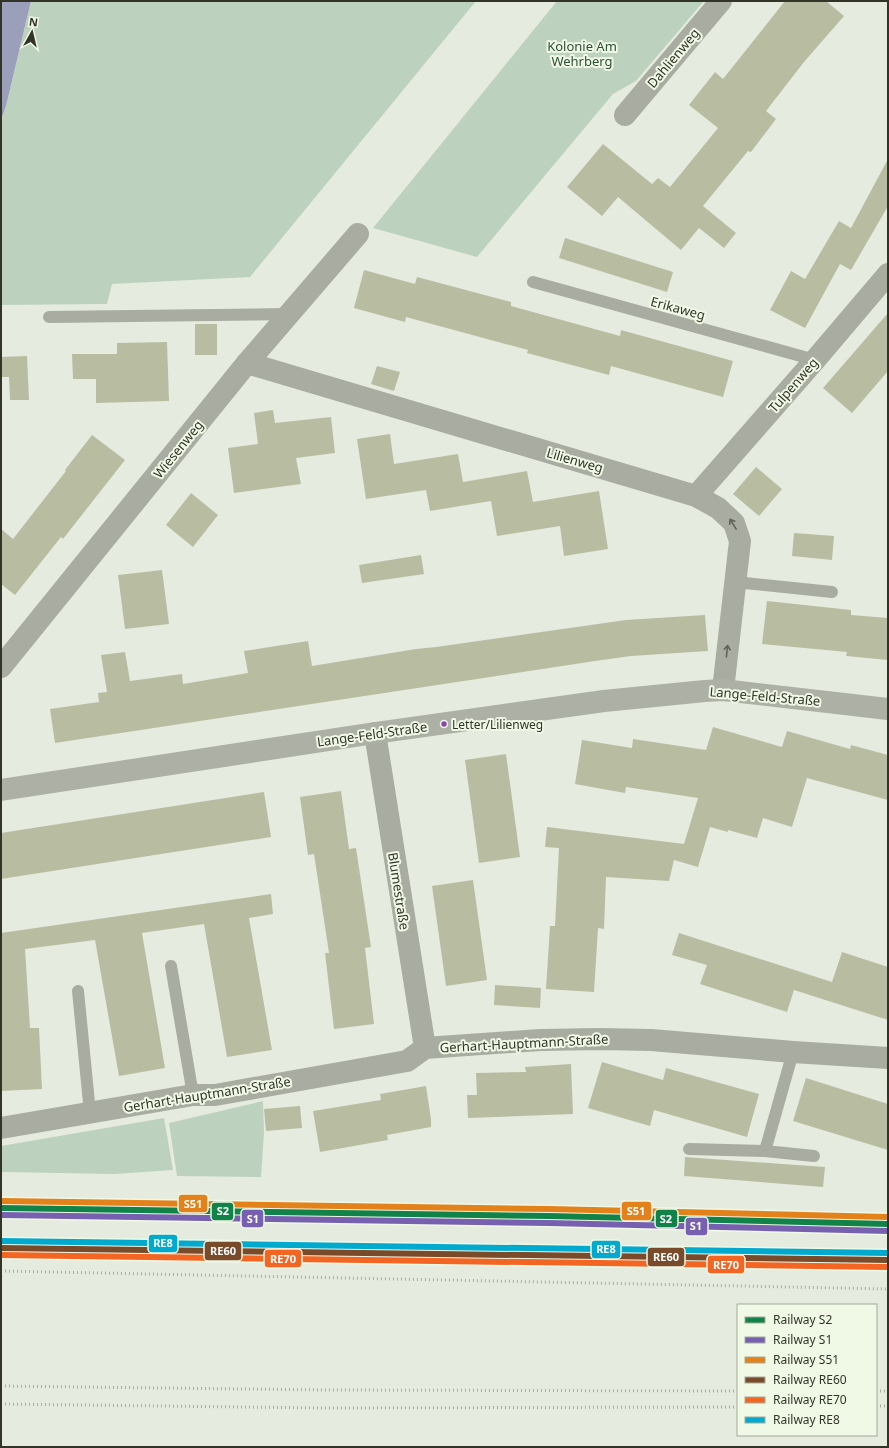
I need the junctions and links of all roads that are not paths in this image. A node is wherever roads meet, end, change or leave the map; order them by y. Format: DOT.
graph roads {
  1 [pos="721,1"];
  2 [pos="625,115"];
  3 [pos="358,234"];
  4 [pos="888,274"];
  5 [pos="533,282"];
  6 [pos="288,314"];
  7 [pos="49,318"];
  8 [pos="815,360"];
  9 [pos="247,363"];
  10 [pos="696,496"];
  11 [pos="735,582"];
  12 [pos="832,592"];
  13 [pos="1,667"];
  14 [pos="723,690"];
  15 [pos="888,709"];
  16 [pos="375,733"];
  17 [pos="1,790"];
  18 [pos="171,966"];
  19 [pos="78,991"];
  20 [pos="424,1048"];
  21 [pos="793,1052"];
  22 [pos="888,1058"];
  23 [pos="193,1095"];
  24 [pos="90,1113"];
  25 [pos="1,1128"];
  26 [pos="689,1149"];
  27 [pos="765,1151"];
  28 [pos="814,1156"];
  1 -- 2 [label="street, Dahlienweg"];
  3 -- 6 [label="street, Wiesenweg"];
  4 -- 8 [label="street, Tulpenweg"];
  5 -- 8 [label="lane, Erikaweg"];
  6 -- 7 [label="lane"];
  6 -- 9 [label="street, Wiesenweg"];
  8 -- 10 [label="street, Tulpenweg"];
  9 -- 10 [label="street, Lilienweg"];
  9 -- 13 [label="street, Wiesenweg"];
  11 -- 10 [label="street, Lilienweg, one-way"];
  11 -- 12 [label="lane"];
  14 -- 11 [label="street, Lilienweg, one-way"];
  14 -- 15 [label="street, Lange-Feld-Straße"];
  14 -- 16 [label="street, Lange-Feld-Straße"];
  16 -- 17 [label="street, Lange-Feld-Straße"];
  16 -- 20 [label="street, Blumestraße"];
  18 -- 23 [label="lane"];
  19 -- 24 [label="lane"];
  20 -- 21 [label="street, Gerhart-Hauptmann-Straße"];
  20 -- 23 [label="street, Gerhart-Hauptmann-Straße"];
  21 -- 22 [label="street, Gerhart-Hauptmann-Straße"];
  21 -- 27 [label="lane"];
  23 -- 24 [label="street, Gerhart-Hauptmann-Straße"];
  24 -- 25 [label="street, Gerhart-Hauptmann-Straße"];
  26 -- 27 [label="lane"];
  27 -- 28 [label="lane"];
}
